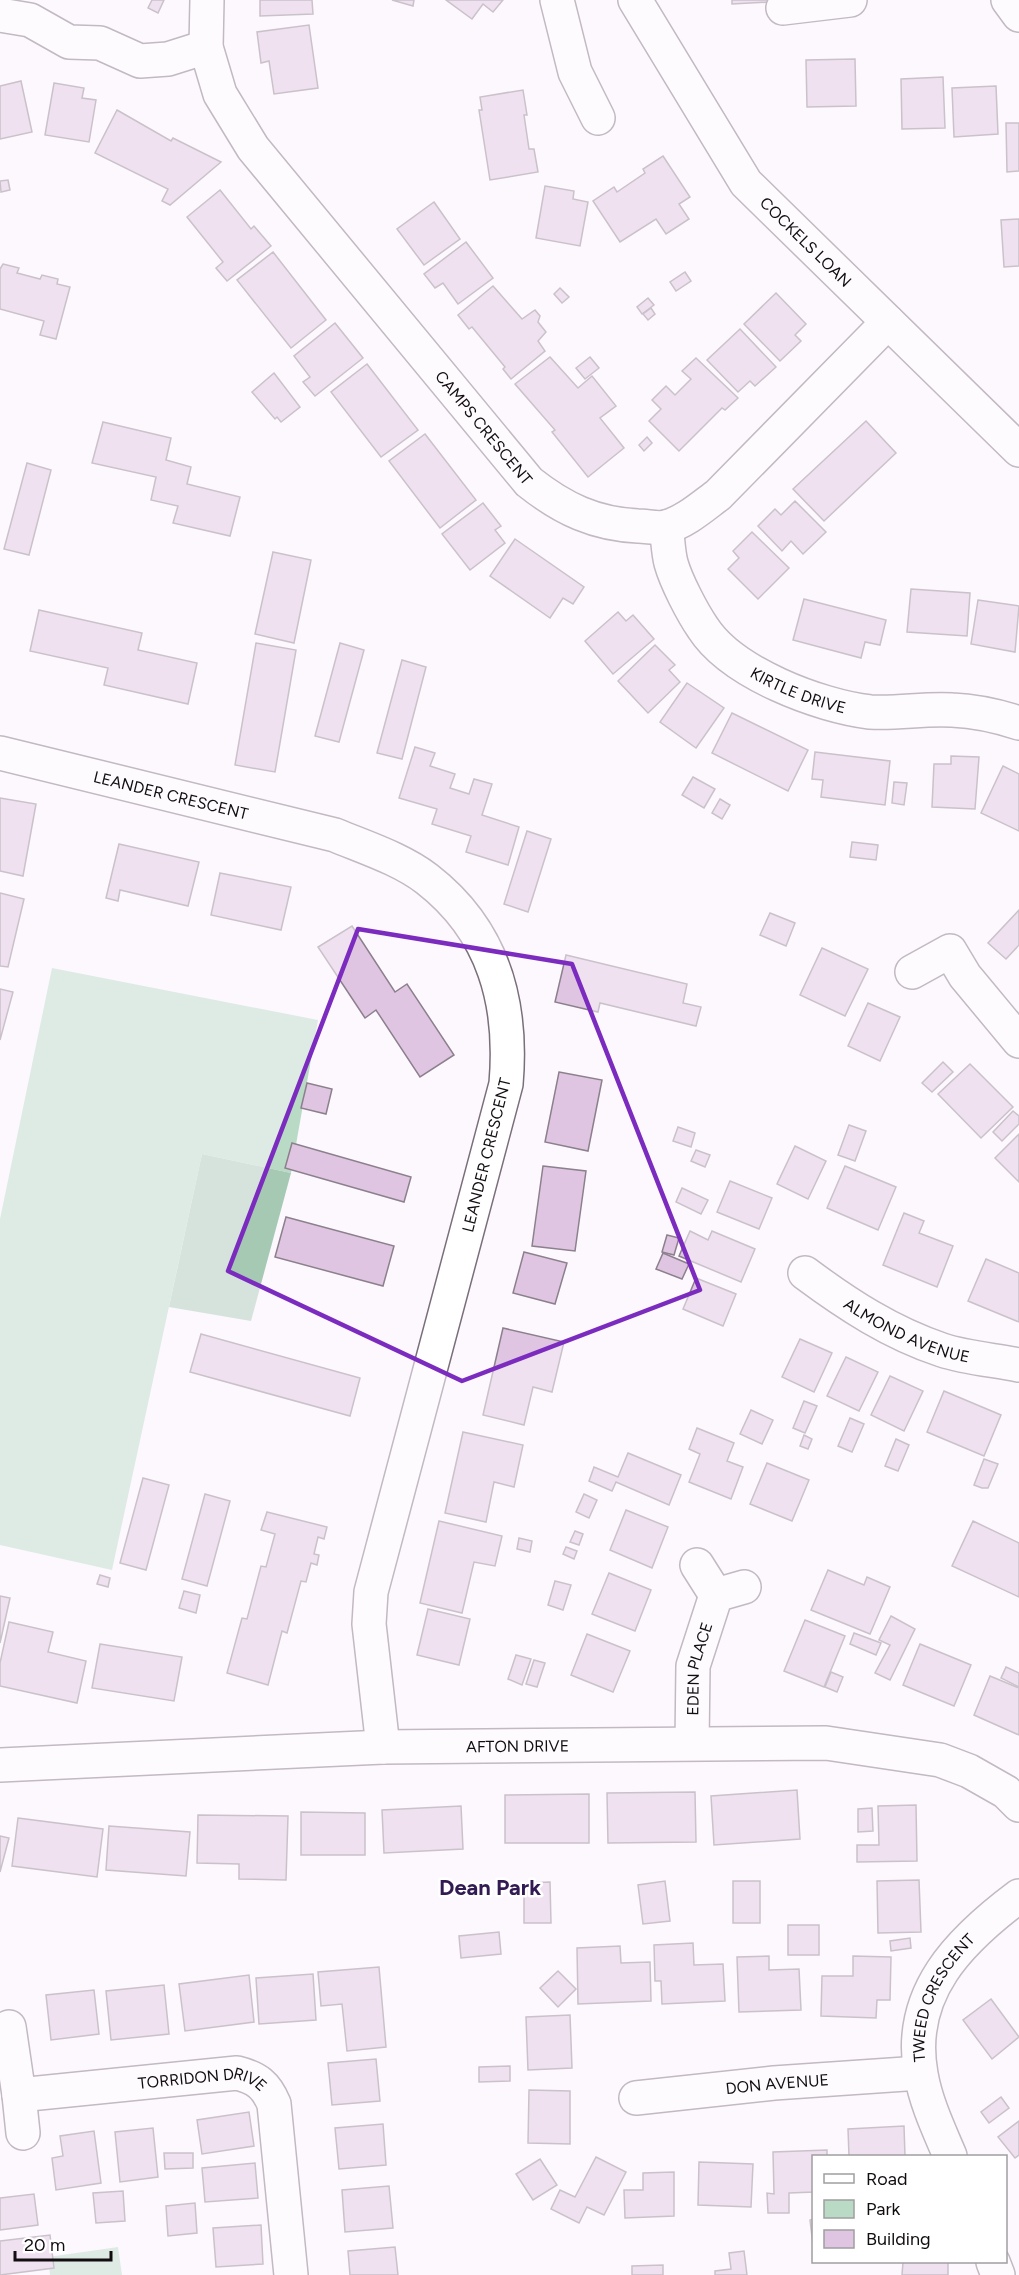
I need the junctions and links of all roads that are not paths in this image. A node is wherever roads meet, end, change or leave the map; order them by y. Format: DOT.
graph roads {
  1 [pos="207,0"];
  2 [pos="557,0"];
  3 [pos="635,0"];
  4 [pos="850,0"];
  5 [pos="1008,0"];
  6 [pos="783,8"];
  7 [pos="0,15"];
  8 [pos="1019,15"];
  9 [pos="206,47"];
  10 [pos="598,118"];
  11 [pos="888,322"];
  12 [pos="1019,450"];
  13 [pos="666,527"];
  14 [pos="1019,723"];
  15 [pos="0,753"];
  16 [pos="912,972"];
  17 [pos="1019,1041"];
  18 [pos="805,1273"];
  19 [pos="1019,1365"];
  20 [pos="697,1565"];
  21 [pos="692,1743"];
  22 [pos="383,1747"];
  23 [pos="0,1765"];
  24 [pos="1019,1805"];
  25 [pos="1019,1896"];
  26 [pos="9,2027"];
  27 [pos="920,2073"];
  28 [pos="19,2095"];
  29 [pos="636,2098"];
  30 [pos="23,2133"];
  31 [pos="949,2155"];
  32 [pos="291,2275"];
  1 -- 9 [label="street, CAMPS CRESCENT"];
  2 -- 10 [label="street"];
  3 -- 11 [label="street, COCKELS LOAN"];
  4 -- 6 [label="street"];
  5 -- 8 [label="street"];
  7 -- 9 [label="street"];
  9 -- 13 [label="street, CAMPS CRESCENT"];
  11 -- 12 [label="street, COCKELS LOAN"];
  11 -- 13 [label="street"];
  13 -- 14 [label="street, KIRTLE DRIVE"];
  15 -- 22 [label="street, LEANDER CRESCENT"];
  16 -- 17 [label="street"];
  18 -- 19 [label="street, ALMOND AVENUE"];
  20 -- 21 [label="street, EDEN PLACE"];
  21 -- 22 [label="street, AFTON DRIVE"];
  21 -- 24 [label="street, AFTON DRIVE"];
  22 -- 23 [label="street, AFTON DRIVE"];
  25 -- 27 [label="street, TWEED CRESCENT"];
  26 -- 28 [label="street"];
  27 -- 29 [label="street, DON AVENUE"];
  27 -- 31 [label="street, TWEED CRESCENT"];
  28 -- 30 [label="street"];
  28 -- 32 [label="street, TORRIDON DRIVE"];
}
